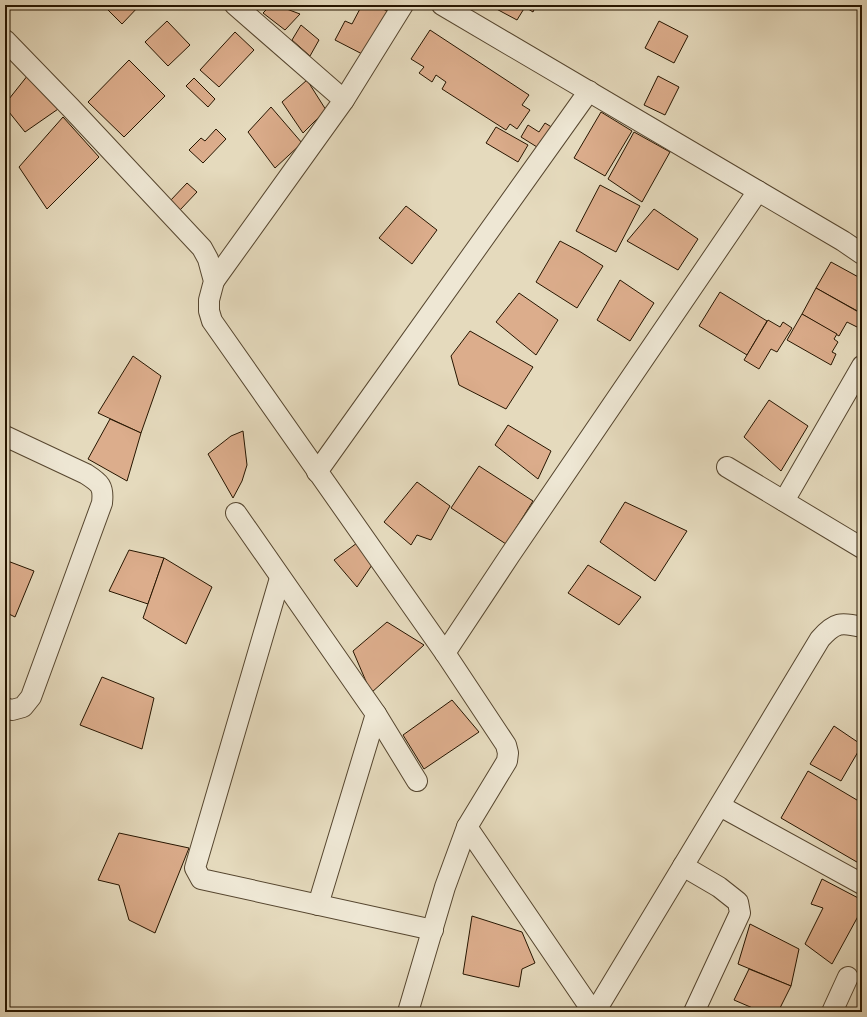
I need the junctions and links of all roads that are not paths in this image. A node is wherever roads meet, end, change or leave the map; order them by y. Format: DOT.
graph roads {
  1 [pos="235,5"];
  2 [pos="403,5"];
  3 [pos="442,5"];
  4 [pos="5,40"];
  5 [pos="589,91"];
  6 [pos="344,100"];
  7 [pos="758,190"];
  8 [pos="862,254"];
  9 [pos="214,281"];
  10 [pos="862,366"];
  11 [pos="5,436"];
  12 [pos="727,467"];
  13 [pos="317,472"];
  14 [pos="784,501"];
  15 [pos="236,513"];
  16 [pos="862,548"];
  17 [pos="280,578"];
  18 [pos="862,627"];
  19 [pos="445,653"];
  20 [pos="5,708"];
  21 [pos="376,714"];
  22 [pos="417,781"];
  23 [pos="720,806"];
  24 [pos="467,827"];
  25 [pos="683,866"];
  26 [pos="862,884"];
  27 [pos="318,905"];
  28 [pos="433,930"];
  29 [pos="848,977"];
  30 [pos="408,1012"];
  31 [pos="594,1012"];
  32 [pos="694,1012"];
  33 [pos="832,1012"];
  1 -- 6 [label="street"];
  2 -- 6 [label="street"];
  3 -- 5 [label="street"];
  4 -- 9 [label="street"];
  5 -- 7 [label="street"];
  5 -- 13 [label="street"];
  6 -- 9 [label="street"];
  7 -- 8 [label="street"];
  7 -- 19 [label="street"];
  9 -- 13 [label="street"];
  10 -- 14 [label="street"];
  11 -- 20 [label="street"];
  12 -- 14 [label="street"];
  13 -- 19 [label="street"];
  14 -- 16 [label="street"];
  15 -- 17 [label="street"];
  17 -- 21 [label="street"];
  17 -- 27 [label="street"];
  18 -- 23 [label="street"];
  19 -- 24 [label="street"];
  21 -- 22 [label="street"];
  21 -- 27 [label="street"];
  23 -- 25 [label="street"];
  23 -- 26 [label="street"];
  24 -- 28 [label="street"];
  24 -- 31 [label="street"];
  25 -- 31 [label="street"];
  25 -- 32 [label="street"];
  27 -- 28 [label="street"];
  28 -- 30 [label="street"];
  29 -- 33 [label="street"];
}
